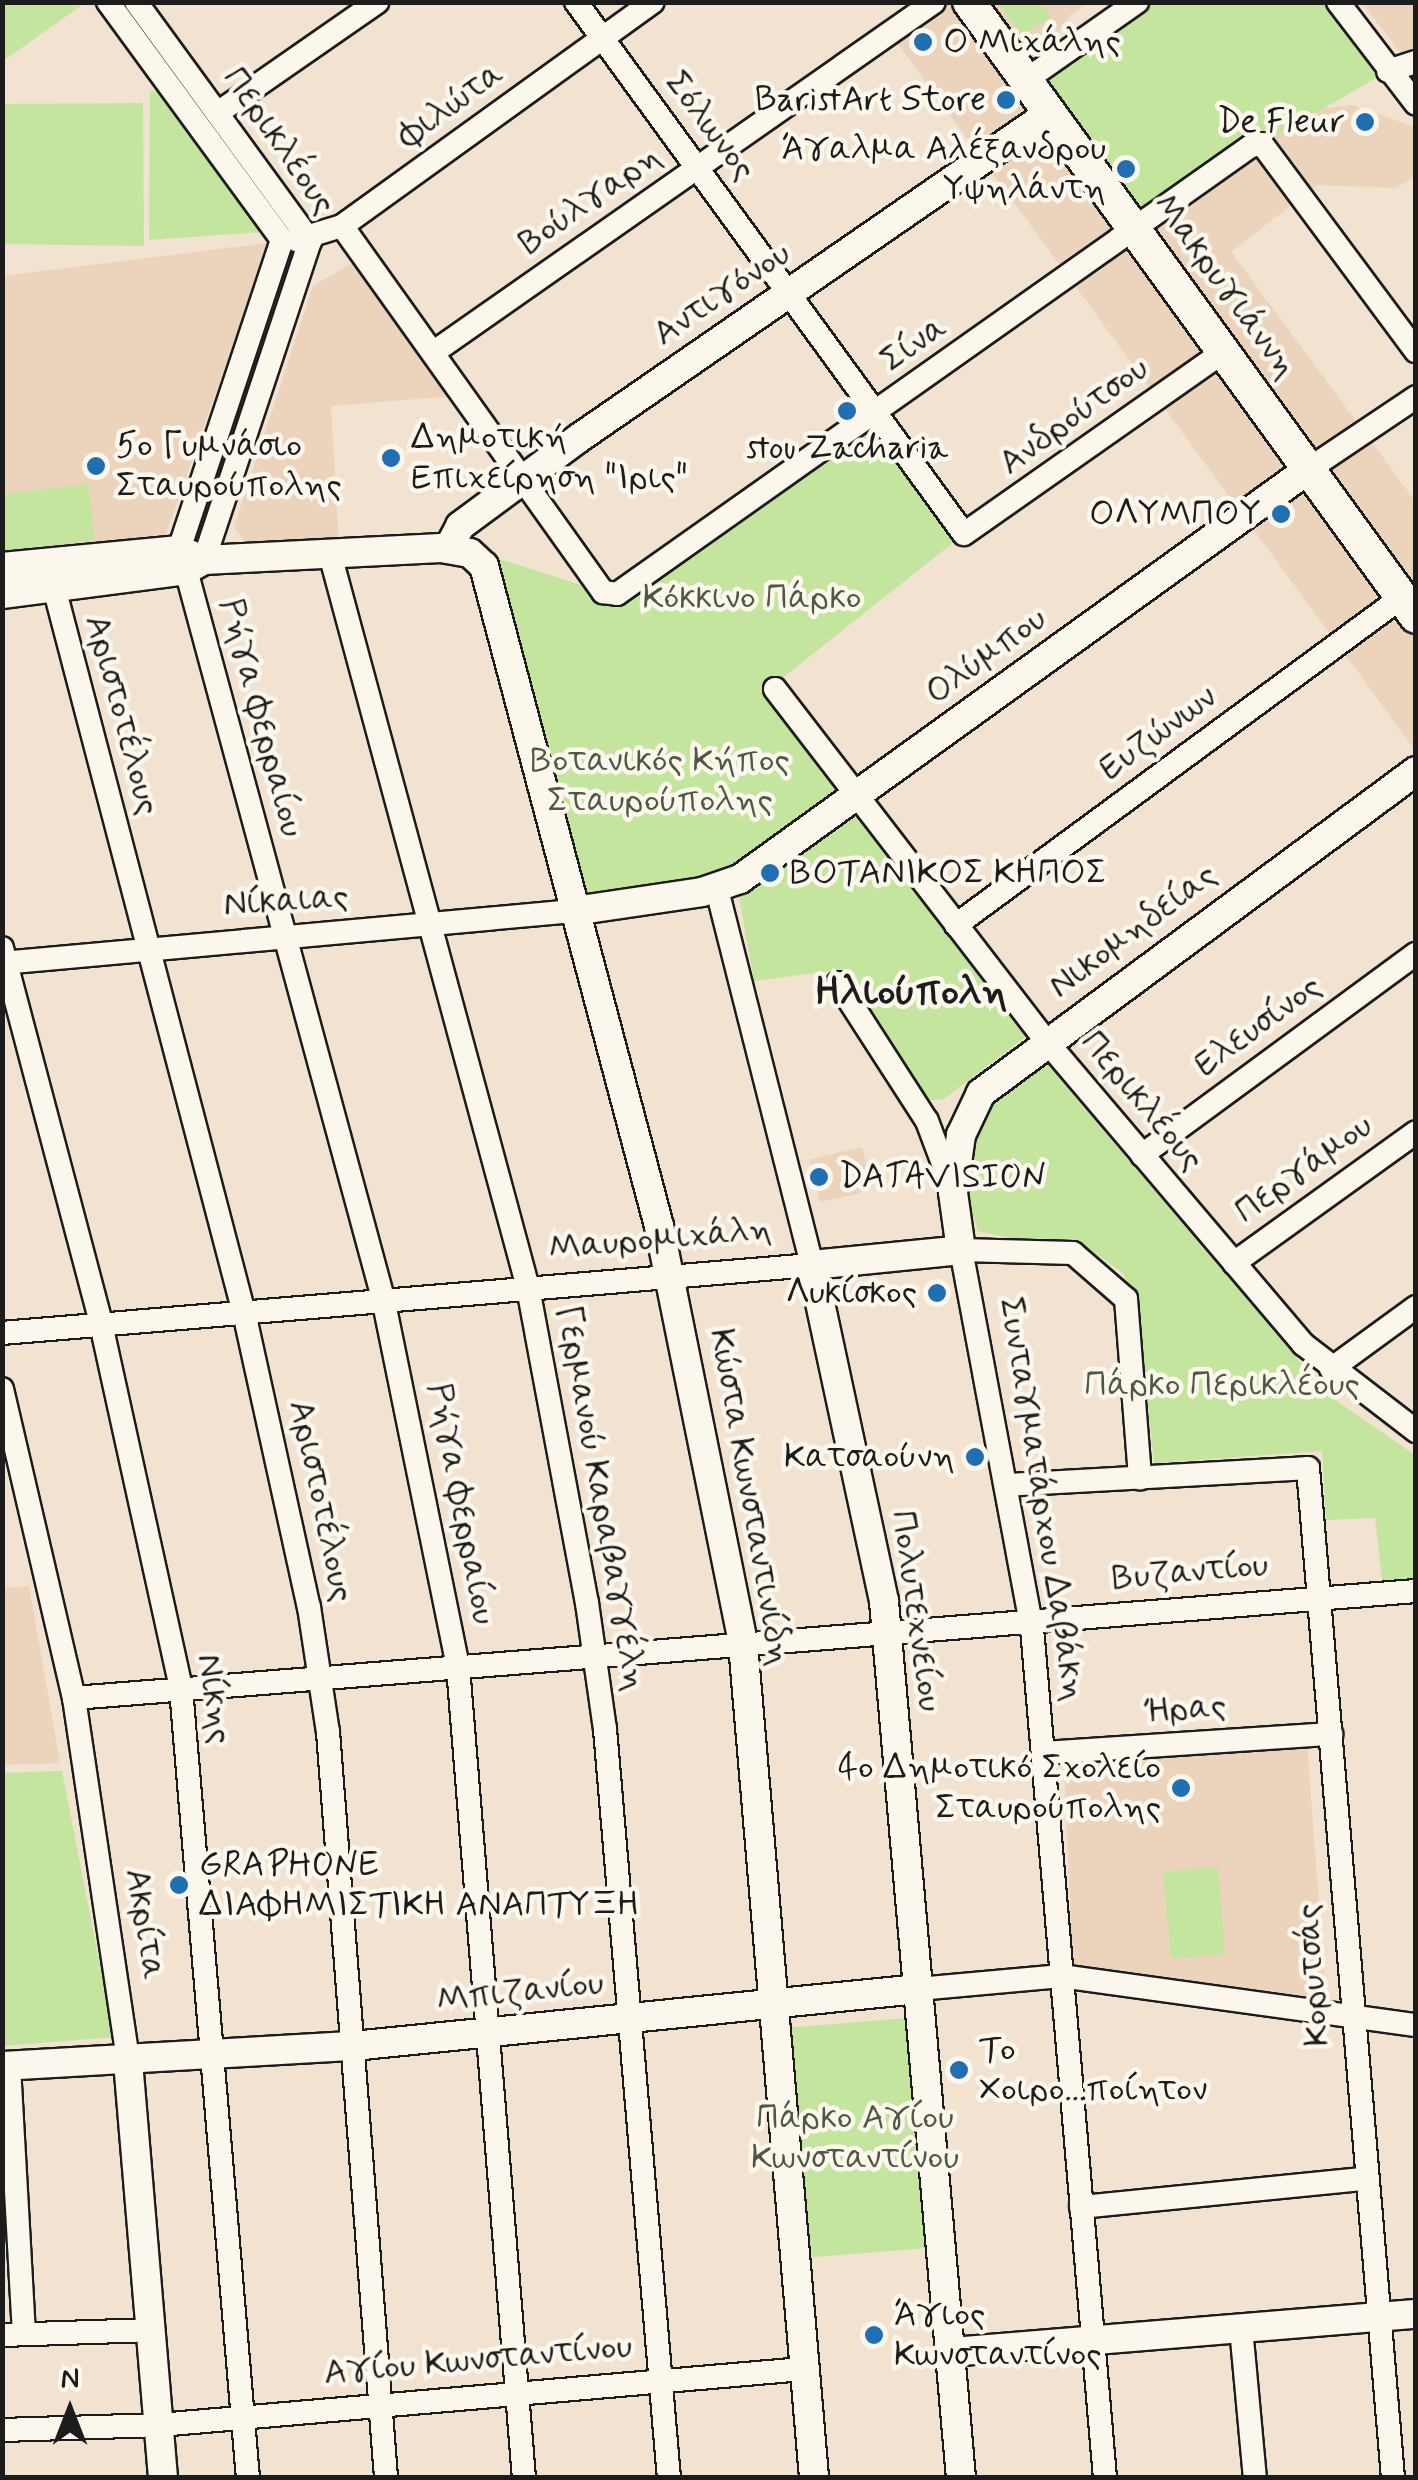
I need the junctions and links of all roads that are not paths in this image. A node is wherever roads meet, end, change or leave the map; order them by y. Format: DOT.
graph roads {
  1 [pos="108,2"];
  2 [pos="136,2"];
  3 [pos="377,2"];
  4 [pos="576,2"];
  5 [pos="652,2"];
  6 [pos="934,2"];
  7 [pos="970,2"];
  8 [pos="1137,2"];
  9 [pos="1338,2"];
  10 [pos="602,38"];
  11 [pos="1416,62"];
  12 [pos="1388,71"];
  13 [pos="1026,80"];
  14 [pos="1416,104"];
  15 [pos="218,112"];
  16 [pos="1050,113"];
  17 [pos="696,167"];
  18 [pos="342,226"];
  19 [pos="1136,232"];
  20 [pos="282,240"];
  21 [pos="310,241"];
  22 [pos="792,292"];
  23 [pos="1416,351"];
  24 [pos="434,352"];
  25 [pos="1223,352"];
  26 [pos="1416,398"];
  27 [pos="877,411"];
  28 [pos="1309,469"];
  29 [pos="521,482"];
  30 [pos="964,534"];
  31 [pos="461,552"];
  32 [pos="330,554"];
  33 [pos="190,560"];
  34 [pos="2,567"];
  35 [pos="51,576"];
  36 [pos="602,592"];
  37 [pos="2,594"];
  38 [pos="1409,607"];
  39 [pos="775,688"];
  40 [pos="1416,770"];
  41 [pos="857,796"];
  42 [pos="716,889"];
  43 [pos="574,910"];
  44 [pos="956,925"];
  45 [pos="429,926"];
  46 [pos="282,935"];
  47 [pos="147,946"];
  48 [pos="1416,954"];
  49 [pos="4,958"];
  50 [pos="838,983"];
  51 [pos="1047,1042"];
  52 [pos="1416,1132"];
  53 [pos="1142,1155"];
  54 [pos="953,1192"];
  55 [pos="962,1250"];
  56 [pos="1234,1262"];
  57 [pos="812,1264"];
  58 [pos="671,1276"];
  59 [pos="528,1288"];
  60 [pos="383,1298"];
  61 [pos="1416,1307"];
  62 [pos="245,1316"];
  63 [pos="101,1324"];
  64 [pos="2,1332"];
  65 [pos="1330,1369"];
  66 [pos="2,1389"];
  67 [pos="1416,1431"];
  68 [pos="1140,1478"];
  69 [pos="1006,1484"];
  70 [pos="1416,1591"];
  71 [pos="1319,1597"];
  72 [pos="1030,1620"];
  73 [pos="888,1632"];
  74 [pos="743,1644"];
  75 [pos="596,1654"];
  76 [pos="458,1667"];
  77 [pos="321,1678"];
  78 [pos="181,1690"];
  79 [pos="74,1698"];
  80 [pos="1331,1734"];
  81 [pos="1043,1754"];
  82 [pos="1061,1976"];
  83 [pos="918,1989"];
  84 [pos="772,2004"];
  85 [pos="1351,2018"];
  86 [pos="630,2019"];
  87 [pos="1416,2025"];
  88 [pos="487,2033"];
  89 [pos="352,2046"];
  90 [pos="212,2056"];
  91 [pos="128,2061"];
  92 [pos="6,2066"];
  93 [pos="1364,2179"];
  94 [pos="1080,2207"];
  95 [pos="1416,2314"];
  96 [pos="1378,2317"];
  97 [pos="1241,2328"];
  98 [pos="153,2330"];
  99 [pos="13,2335"];
  100 [pos="1092,2341"];
  101 [pos="951,2352"];
  102 [pos="803,2369"];
  103 [pos="660,2382"];
  104 [pos="518,2396"];
  105 [pos="379,2407"];
  106 [pos="242,2418"];
  107 [pos="159,2425"];
  108 [pos="2,2430"];
  109 [pos="163,2478"];
  110 [pos="248,2478"];
  111 [pos="386,2478"];
  112 [pos="524,2478"];
  113 [pos="669,2478"];
  114 [pos="814,2478"];
  115 [pos="962,2478"];
  116 [pos="1105,2478"];
  117 [pos="1255,2478"];
  118 [pos="1392,2478"];
  1 -- 20 [label="street, Περικλέους"];
  2 -- 15 [label="street, Περικλέους"];
  3 -- 15 [label="street"];
  4 -- 10 [label="street, Σόλωνος"];
  5 -- 10 [label="street, Φιλώτα"];
  6 -- 17 [label="street, Βούλγαρη"];
  7 -- 13 [label="main road, Μακρυγιάννη"];
  8 -- 13 [label="street"];
  9 -- 12 [label="street"];
  10 -- 17 [label="street, Σόλωνος"];
  10 -- 18 [label="street, Φιλώτα"];
  11 -- 12 [label="street"];
  12 -- 14 [label="street"];
  13 -- 16 [label="main road, Μακρυγιάννη"];
  15 -- 21 [label="street, Περικλέους"];
  16 -- 19 [label="main road, Μακρυγιάννη"];
  16 -- 22 [label="street, Αντιγόνου"];
  17 -- 22 [label="street, Σόλωνος"];
  17 -- 24 [label="street, Βούλγαρη"];
  18 -- 21 [label="street, Φιλώτα"];
  18 -- 24 [label="street, Περικλέους"];
  19 -- 23 [label="street, Σίνα"];
  19 -- 25 [label="main road, Μακρυγιάννη"];
  19 -- 27 [label="street, Σίνα"];
  20 -- 21 [label="street, Φιλώτα"];
  20 -- 33 [label="street, Περικλέους"];
  21 -- 33 [label="street, Περικλέους"];
  22 -- 27 [label="street, Σόλωνος"];
  22 -- 29 [label="street, Αντιγόνου"];
  24 -- 29 [label="street, Περικλέους"];
  25 -- 28 [label="main road, Μακρυγιάννη"];
  25 -- 30 [label="street, Ανδρούτσου"];
  26 -- 28 [label="street, Ολύμπου"];
  27 -- 30 [label="street, Σόλωνος"];
  27 -- 36 [label="street, Σίνα"];
  28 -- 38 [label="main road, Μακρυγιάννη"];
  28 -- 41 [label="street, Ολύμπου"];
  29 -- 31 [label="street, Αντιγόνου"];
  29 -- 36 [label="street, Περικλέους"];
  31 -- 32 [label="street"];
  31 -- 43 [label="street, Κώστα Κωνσταντινίδη"];
  32 -- 33 [label="street"];
  32 -- 45 [label="street, Γερμανού Καραβαγγέλη"];
  33 -- 35 [label="street"];
  33 -- 46 [label="street, Ρήγα Φερραίου"];
  34 -- 35 [label="street"];
  35 -- 37 [label="street"];
  35 -- 47 [label="street, Αριστοτέλους"];
  38 -- 44 [label="street, Ευζώνων"];
  39 -- 41 [label="street, Περικλέους"];
  40 -- 51 [label="street, Νικομηδείας"];
  41 -- 42 [label="street, Ολύμπου"];
  41 -- 44 [label="street, Περικλέους"];
  42 -- 43 [label="street, Ολύμπου"];
  42 -- 57 [label="street, Πολυτεχνείου"];
  43 -- 45 [label="street, Νίκαιας"];
  43 -- 58 [label="street, Κώστα Κωνσταντινίδη"];
  44 -- 51 [label="street, Περικλέους"];
  45 -- 46 [label="street, Νίκαιας"];
  45 -- 59 [label="street, Γερμανού Καραβαγγέλη"];
  46 -- 47 [label="street, Νίκαιας"];
  46 -- 60 [label="street, Ρήγα Φερραίου"];
  47 -- 49 [label="street, Νίκαιας"];
  47 -- 62 [label="street, Αριστοτέλους"];
  48 -- 53 [label="street, Ελευσίνος"];
  49 -- 63 [label="street, Νίκης"];
  50 -- 54 [label="street, Συνταγματάρχου Δαβάκη"];
  51 -- 53 [label="street, Περικλέους"];
  51 -- 54 [label="street, Νικομηδείας"];
  52 -- 56 [label="street, Περγάμου"];
  53 -- 56 [label="street, Περικλέους"];
  54 -- 55 [label="street, Συνταγματάρχου Δαβάκη"];
  55 -- 57 [label="street, Μαυρομιχάλη"];
  55 -- 68 [label="street, Μαυρομιχάλη"];
  55 -- 69 [label="street, Συνταγματάρχου Δαβάκη"];
  56 -- 65 [label="street, Περικλέους"];
  57 -- 58 [label="street, Μαυρομιχάλη"];
  57 -- 73 [label="street, Πολυτεχνείου"];
  58 -- 59 [label="street, Μαυρομιχάλη"];
  58 -- 74 [label="street, Κώστα Κωνσταντινίδη"];
  59 -- 60 [label="street, Μαυρομιχάλη"];
  59 -- 75 [label="street, Γερμανού Καραβαγγέλη"];
  60 -- 62 [label="street, Μαυρομιχάλη"];
  60 -- 76 [label="street, Ρήγα Φερραίου"];
  61 -- 65 [label="street"];
  62 -- 63 [label="street, Μαυρομιχάλη"];
  62 -- 77 [label="street, Αριστοτέλους"];
  63 -- 64 [label="street, Μαυρομιχάλη"];
  63 -- 78 [label="street, Νίκης"];
  65 -- 67 [label="street, Περικλέους"];
  66 -- 79 [label="street, Ακρίτα"];
  68 -- 69 [label="street"];
  68 -- 71 [label="street, Κορυτσάς"];
  69 -- 72 [label="street, Συνταγματάρχου Δαβάκη"];
  70 -- 71 [label="street, Βυζαντίου"];
  71 -- 72 [label="street, Βυζαντίου"];
  71 -- 80 [label="street, Κορυτσάς"];
  72 -- 73 [label="street, Βυζαντίου"];
  72 -- 81 [label="street, Συνταγματάρχου Δαβάκη"];
  73 -- 74 [label="street, Βυζαντίου"];
  73 -- 83 [label="street, Πολυτεχνείου"];
  74 -- 75 [label="street, Βυζαντίου"];
  74 -- 84 [label="street, Κώστα Κωνσταντινίδη"];
  75 -- 76 [label="street, Βυζαντίου"];
  75 -- 86 [label="street, Γερμανού Καραβαγγέλη"];
  76 -- 77 [label="street, Βυζαντίου"];
  76 -- 88 [label="street, Ρήγα Φερραίου"];
  77 -- 78 [label="street, Βυζαντίου"];
  77 -- 89 [label="street, Αριστοτέλους"];
  78 -- 79 [label="street, Βυζαντίου"];
  78 -- 90 [label="street, Νίκης"];
  79 -- 91 [label="street, Ακρίτα"];
  80 -- 81 [label="street, Ήρας"];
  80 -- 85 [label="street, Κορυτσάς"];
  81 -- 82 [label="street, Συνταγματάρχου Δαβάκη"];
  82 -- 83 [label="street"];
  82 -- 85 [label="street"];
  82 -- 94 [label="street, Συνταγματάρχου Δαβάκη"];
  83 -- 84 [label="street, Μπιζανίου"];
  83 -- 101 [label="street, Πολυτεχνείου"];
  84 -- 86 [label="street, Μπιζανίου"];
  84 -- 102 [label="street, Κώστα Κωνσταντινίδη"];
  85 -- 87 [label="street"];
  85 -- 93 [label="street, Κορυτσάς"];
  86 -- 88 [label="street, Μπιζανίου"];
  86 -- 103 [label="street, Γερμανού Καραβαγγέλη"];
  88 -- 89 [label="street, Μπιζανίου"];
  88 -- 104 [label="street, Ρήγα Φερραίου"];
  89 -- 90 [label="street, Μπιζανίου"];
  89 -- 105 [label="street, Αριστοτέλους"];
  90 -- 91 [label="street, Μπιζανίου"];
  90 -- 106 [label="street, Νίκης"];
  91 -- 92 [label="street, Μπιζανίου"];
  91 -- 98 [label="street, Ακρίτα"];
  92 -- 99 [label="street"];
  93 -- 94 [label="street"];
  93 -- 96 [label="street, Κορυτσάς"];
  94 -- 100 [label="street, Συνταγματάρχου Δαβάκη"];
  95 -- 96 [label="street"];
  96 -- 97 [label="street"];
  96 -- 118 [label="street, Κορυτσάς"];
  97 -- 100 [label="street"];
  97 -- 117 [label="street"];
  98 -- 99 [label="street"];
  98 -- 107 [label="street, Ακρίτα"];
  100 -- 101 [label="street"];
  100 -- 116 [label="street, Συνταγματάρχου Δαβάκη"];
  101 -- 115 [label="street, Πολυτεχνείου"];
  102 -- 103 [label="street, Αγίου Κωνσταντίνου"];
  102 -- 114 [label="street, Κώστα Κωνσταντινίδη"];
  103 -- 104 [label="street, Αγίου Κωνσταντίνου"];
  103 -- 113 [label="street, Γερμανού Καραβαγγέλη"];
  104 -- 105 [label="street, Αγίου Κωνσταντίνου"];
  104 -- 112 [label="street, Ρήγα Φερραίου"];
  105 -- 106 [label="street, Αγίου Κωνσταντίνου"];
  105 -- 111 [label="street, Αριστοτέλους"];
  106 -- 107 [label="street, Αγίου Κωνσταντίνου"];
  106 -- 110 [label="street, Νίκης"];
  107 -- 108 [label="street, Αγίου Κωνσταντίνου"];
  107 -- 109 [label="street, Ακρίτα"];
}
